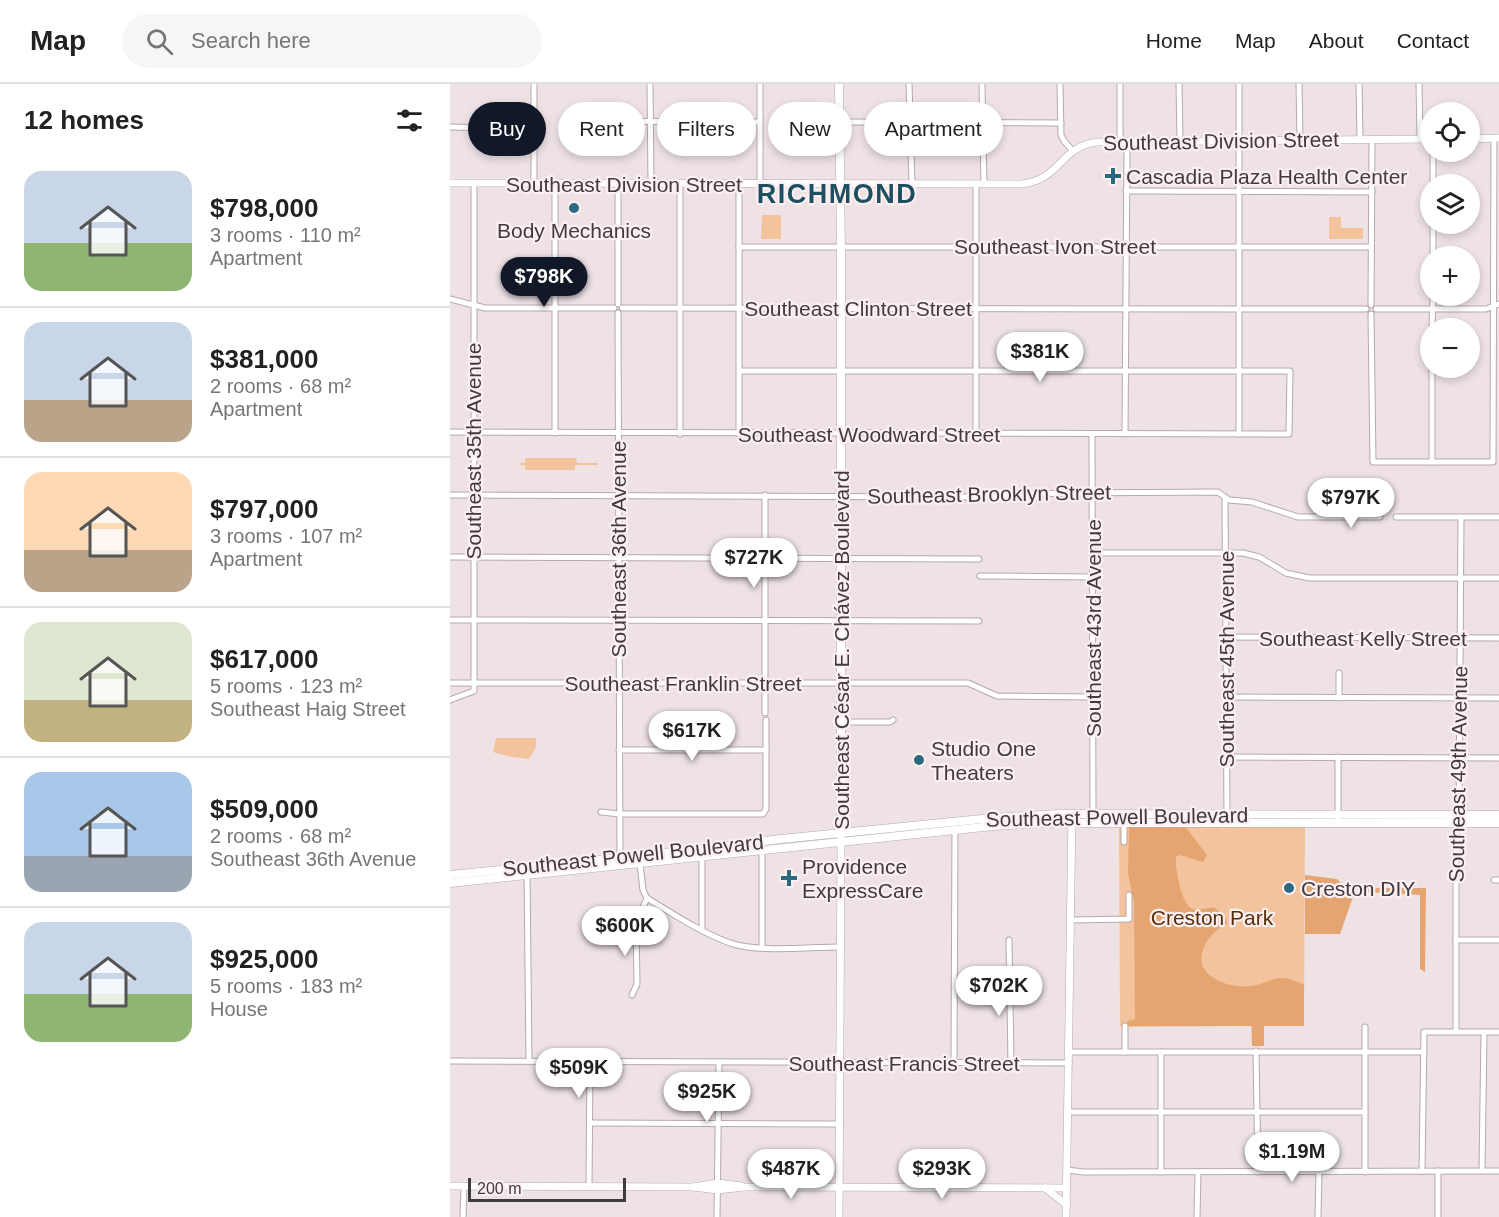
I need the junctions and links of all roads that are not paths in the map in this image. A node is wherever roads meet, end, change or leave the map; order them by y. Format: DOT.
graph roads {
  1 [pos="534,84"];
  2 [pos="650,84"];
  3 [pos="760,84"];
  4 [pos="839,84"];
  5 [pos="909,84"];
  6 [pos="982,84"];
  7 [pos="1060,84"];
  8 [pos="1120,84"];
  9 [pos="1179,84"];
  10 [pos="1239,84"];
  11 [pos="1299,84"];
  12 [pos="1359,84"];
  13 [pos="1419,84"];
  14 [pos="839,102"];
  15 [pos="909,102"];
  16 [pos="982,102"];
  17 [pos="645,122"];
  18 [pos="651,122"];
  19 [pos="760,122"];
  20 [pos="1003,123"];
  21 [pos="1061,123"];
  22 [pos="450,128"];
  23 [pos="468,128"];
  24 [pos="1496,138"];
  25 [pos="1372,139"];
  26 [pos="1420,139"];
  27 [pos="1480,139"];
  28 [pos="1300,140"];
  29 [pos="1360,140"];
  30 [pos="1180,141"];
  31 [pos="1240,141"];
  32 [pos="1123,142"];
  33 [pos="1072,150"];
  34 [pos="840,156"];
  35 [pos="911,156"];
  36 [pos="981,156"];
  37 [pos="450,183"];
  38 [pos="474,183"];
  39 [pos="534,183"];
  40 [pos="555,184"];
  41 [pos="618,184"];
  42 [pos="651,184"];
  43 [pos="680,184"];
  44 [pos="739,184"];
  45 [pos="760,184"];
  46 [pos="840,184"];
  47 [pos="912,184"];
  48 [pos="980,184"];
  49 [pos="1126,191"];
  50 [pos="1240,191"];
  51 [pos="1371,192"];
  52 [pos="1496,222"];
  53 [pos="841,246"];
  54 [pos="976,246"];
  55 [pos="1126,246"];
  56 [pos="1239,246"];
  57 [pos="739,247"];
  58 [pos="1371,247"];
  59 [pos="450,299"];
  60 [pos="473,306"];
  61 [pos="1496,306"];
  62 [pos="555,308"];
  63 [pos="618,308"];
  64 [pos="680,308"];
  65 [pos="740,308"];
  66 [pos="841,308"];
  67 [pos="976,309"];
  68 [pos="1125,309"];
  69 [pos="1239,309"];
  70 [pos="1371,309"];
  71 [pos="1432,309"];
  72 [pos="1432,318"];
  73 [pos="740,371"];
  74 [pos="841,371"];
  75 [pos="975,371"];
  76 [pos="1126,371"];
  77 [pos="1239,371"];
  78 [pos="1432,378"];
  79 [pos="450,432"];
  80 [pos="473,432"];
  81 [pos="555,433"];
  82 [pos="618,434"];
  83 [pos="680,434"];
  84 [pos="739,434"];
  85 [pos="841,434"];
  86 [pos="976,434"];
  87 [pos="1092,434"];
  88 [pos="1125,434"];
  89 [pos="1239,434"];
  90 [pos="1432,462"];
  91 [pos="1092,492"];
  92 [pos="450,495"];
  93 [pos="473,495"];
  94 [pos="618,495"];
  95 [pos="765,495"];
  96 [pos="841,496"];
  97 [pos="1225,497"];
  98 [pos="1380,517"];
  99 [pos="1396,517"];
  100 [pos="1461,517"];
  101 [pos="1499,517"];
  102 [pos="1226,552"];
  103 [pos="1093,553"];
  104 [pos="450,557"];
  105 [pos="473,557"];
  106 [pos="619,558"];
  107 [pos="765,558"];
  108 [pos="841,558"];
  109 [pos="979,559"];
  110 [pos="980,576"];
  111 [pos="1092,577"];
  112 [pos="1460,578"];
  113 [pos="1499,578"];
  114 [pos="450,620"];
  115 [pos="474,620"];
  116 [pos="619,620"];
  117 [pos="765,620"];
  118 [pos="841,621"];
  119 [pos="979,621"];
  120 [pos="1226,637"];
  121 [pos="1460,638"];
  122 [pos="1499,638"];
  123 [pos="1339,673"];
  124 [pos="450,683"];
  125 [pos="474,683"];
  126 [pos="619,683"];
  127 [pos="766,683"];
  128 [pos="840,683"];
  129 [pos="1093,697"];
  130 [pos="1226,697"];
  131 [pos="1339,698"];
  132 [pos="1460,698"];
  133 [pos="1499,698"];
  134 [pos="450,700"];
  135 [pos="893,720"];
  136 [pos="840,722"];
  137 [pos="619,750"];
  138 [pos="766,750"];
  139 [pos="1227,757"];
  140 [pos="1338,757"];
  141 [pos="1459,758"];
  142 [pos="1499,758"];
  143 [pos="601,812"];
  144 [pos="620,814"];
  145 [pos="1499,815"];
  146 [pos="1072,818"];
  147 [pos="1093,818"];
  148 [pos="1124,818"];
  149 [pos="1227,818"];
  150 [pos="1338,818"];
  151 [pos="1458,818"];
  152 [pos="1499,823"];
  153 [pos="955,826"];
  154 [pos="841,833"];
  155 [pos="1124,842"];
  156 [pos="841,843"];
  157 [pos="762,851"];
  158 [pos="702,854"];
  159 [pos="646,855"];
  160 [pos="620,858"];
  161 [pos="640,864"];
  162 [pos="608,867"];
  163 [pos="527,871"];
  164 [pos="450,875"];
  165 [pos="450,883"];
  166 [pos="1129,896"];
  167 [pos="647,898"];
  168 [pos="1071,920"];
  169 [pos="702,929"];
  170 [pos="1009,940"];
  171 [pos="1456,940"];
  172 [pos="1499,940"];
  173 [pos="762,947"];
  174 [pos="840,947"];
  175 [pos="632,995"];
  176 [pos="1125,1026"];
  177 [pos="1365,1027"];
  178 [pos="1456,1032"];
  179 [pos="1484,1032"];
  180 [pos="1499,1032"];
  181 [pos="1069,1052"];
  182 [pos="1125,1052"];
  183 [pos="1161,1052"];
  184 [pos="1256,1052"];
  185 [pos="1365,1052"];
  186 [pos="1424,1052"];
  187 [pos="450,1061"];
  188 [pos="529,1061"];
  189 [pos="590,1061"];
  190 [pos="719,1062"];
  191 [pos="954,1062"];
  192 [pos="840,1063"];
  193 [pos="1011,1063"];
  194 [pos="1069,1063"];
  195 [pos="1068,1112"];
  196 [pos="1161,1112"];
  197 [pos="1257,1112"];
  198 [pos="1365,1112"];
  199 [pos="590,1123"];
  200 [pos="718,1123"];
  201 [pos="840,1124"];
  202 [pos="1067,1170"];
  203 [pos="1482,1171"];
  204 [pos="1499,1171"];
  205 [pos="1161,1172"];
  206 [pos="1198,1172"];
  207 [pos="1258,1172"];
  208 [pos="1318,1172"];
  209 [pos="1365,1172"];
  210 [pos="1422,1172"];
  211 [pos="1438,1172"];
  212 [pos="450,1186"];
  213 [pos="464,1186"];
  214 [pos="589,1187"];
  215 [pos="718,1187"];
  216 [pos="839,1187"];
  217 [pos="1045,1188"];
  218 [pos="1067,1188"];
  219 [pos="1066,1205"];
  220 [pos="463,1217"];
  221 [pos="717,1217"];
  222 [pos="839,1217"];
  223 [pos="1066,1217"];
  224 [pos="1197,1217"];
  225 [pos="1318,1217"];
  226 [pos="1438,1217"];
  1 -- 39 [label="street"];
  2 -- 18 [label="street"];
  3 -- 19 [label="street"];
  4 -- 14 [label="main road, Southeast César E. Chávez Boulevard"];
  5 -- 15 [label="street"];
  6 -- 16 [label="street"];
  7 -- 21 [label="street"];
  8 -- 32 [label="street"];
  9 -- 30 [label="street"];
  10 -- 31 [label="street"];
  11 -- 28 [label="street"];
  12 -- 29 [label="street"];
  13 -- 26 [label="street"];
  17 -- 18 [label="street"];
  18 -- 19 [label="street"];
  18 -- 42 [label="street"];
  19 -- 45 [label="street"];
  20 -- 21 [label="street"];
  21 -- 33 [label="street"];
  22 -- 23 [label="street"];
  24 -- 27 [label="main road"];
  24 -- 52 [label="street"];
  25 -- 26 [label="main road, Southeast Division Street"];
  25 -- 29 [label="main road, Southeast Division Street"];
  25 -- 51 [label="street"];
  28 -- 29 [label="main road, Southeast Division Street"];
  28 -- 31 [label="main road, Southeast Division Street"];
  30 -- 31 [label="main road, Southeast Division Street"];
  30 -- 32 [label="main road, Southeast Division Street"];
  31 -- 50 [label="street"];
  32 -- 33 [label="main road, Southeast Division Street"];
  32 -- 49 [label="street"];
  33 -- 48 [label="main road, Southeast Division Street"];
  34 -- 46 [label="main road, Southeast César E. Chávez Boulevard"];
  35 -- 47 [label="street"];
  36 -- 48 [label="street"];
  37 -- 38 [label="main road, Southeast Division Street"];
  38 -- 39 [label="main road, Southeast Division Street"];
  38 -- 60 [label="street, Southeast 35th Avenue"];
  39 -- 40 [label="main road, Southeast Division Street"];
  40 -- 41 [label="main road, Southeast Division Street"];
  40 -- 62 [label="street"];
  41 -- 42 [label="main road, Southeast Division Street"];
  41 -- 63 [label="street, Southeast 36th Avenue"];
  42 -- 43 [label="main road, Southeast Division Street"];
  43 -- 44 [label="main road, Southeast Division Street"];
  43 -- 64 [label="street"];
  44 -- 45 [label="main road, Southeast Division Street"];
  44 -- 57 [label="street"];
  45 -- 46 [label="main road, Southeast Division Street"];
  46 -- 47 [label="main road, Southeast Division Street"];
  46 -- 53 [label="main road, Southeast César E. Chávez Boulevard"];
  47 -- 48 [label="main road, Southeast Division Street"];
  48 -- 54 [label="street"];
  49 -- 50 [label="street"];
  49 -- 55 [label="street"];
  50 -- 51 [label="street"];
  50 -- 56 [label="street"];
  51 -- 58 [label="street"];
  52 -- 61 [label="street"];
  53 -- 54 [label="street, Southeast Ivon Street"];
  53 -- 57 [label="street, Southeast Ivon Street"];
  53 -- 66 [label="main road, Southeast César E. Chávez Boulevard"];
  54 -- 55 [label="street, Southeast Ivon Street"];
  54 -- 67 [label="street"];
  55 -- 56 [label="street, Southeast Ivon Street"];
  55 -- 68 [label="street"];
  56 -- 58 [label="street, Southeast Ivon Street"];
  56 -- 69 [label="street"];
  57 -- 65 [label="street"];
  58 -- 70 [label="street"];
  59 -- 60 [label="street, Southeast Clinton Street"];
  60 -- 62 [label="street, Southeast Clinton Street"];
  60 -- 80 [label="street, Southeast 35th Avenue"];
  61 -- 71 [label="street, Southeast Clinton Street"];
  61 -- 90 [label="street"];
  62 -- 63 [label="street, Southeast Clinton Street"];
  62 -- 81 [label="street"];
  63 -- 64 [label="street, Southeast Clinton Street"];
  63 -- 82 [label="street, Southeast 36th Avenue"];
  64 -- 65 [label="street, Southeast Clinton Street"];
  64 -- 83 [label="street"];
  65 -- 66 [label="street, Southeast Clinton Street"];
  65 -- 73 [label="street"];
  66 -- 67 [label="street, Southeast Clinton Street"];
  66 -- 74 [label="main road, Southeast César E. Chávez Boulevard"];
  67 -- 68 [label="street, Southeast Clinton Street"];
  67 -- 75 [label="street"];
  68 -- 69 [label="street, Southeast Clinton Street"];
  68 -- 76 [label="street"];
  69 -- 70 [label="street, Southeast Clinton Street"];
  69 -- 77 [label="street"];
  70 -- 71 [label="street, Southeast Clinton Street"];
  70 -- 90 [label="street"];
  71 -- 72 [label="street"];
  73 -- 74 [label="street"];
  73 -- 84 [label="street"];
  74 -- 75 [label="street"];
  74 -- 85 [label="main road, Southeast César E. Chávez Boulevard"];
  75 -- 76 [label="street"];
  75 -- 86 [label="street"];
  76 -- 77 [label="street"];
  76 -- 88 [label="street"];
  77 -- 89 [label="street"];
  77 -- 89 [label="street, Southeast Woodward Street"];
  78 -- 90 [label="street"];
  79 -- 80 [label="street, Southeast Woodward Street"];
  80 -- 81 [label="street, Southeast Woodward Street"];
  80 -- 93 [label="street, Southeast 35th Avenue"];
  81 -- 82 [label="street, Southeast Woodward Street"];
  82 -- 83 [label="street, Southeast Woodward Street"];
  82 -- 94 [label="street, Southeast 36th Avenue"];
  83 -- 84 [label="street, Southeast Woodward Street"];
  84 -- 85 [label="street, Southeast Woodward Street"];
  85 -- 86 [label="street, Southeast Woodward Street"];
  85 -- 96 [label="main road, Southeast César E. Chávez Boulevard"];
  86 -- 87 [label="street, Southeast Woodward Street"];
  87 -- 88 [label="street, Southeast Woodward Street"];
  87 -- 91 [label="street, Southeast 43rd Avenue"];
  88 -- 89 [label="street, Southeast Woodward Street"];
  91 -- 96 [label="street, Southeast Brooklyn Street"];
  91 -- 97 [label="street, Southeast Brooklyn Street"];
  91 -- 103 [label="street, Southeast 43rd Avenue"];
  92 -- 93 [label="street, Southeast Brooklyn Street"];
  93 -- 94 [label="street, Southeast Brooklyn Street"];
  93 -- 105 [label="street, Southeast 35th Avenue"];
  94 -- 95 [label="street, Southeast Brooklyn Street"];
  94 -- 106 [label="street, Southeast 36th Avenue"];
  95 -- 96 [label="street, Southeast Brooklyn Street"];
  95 -- 107 [label="street"];
  96 -- 108 [label="main road, Southeast César E. Chávez Boulevard"];
  97 -- 98 [label="street, Southeast Brooklyn Street"];
  97 -- 102 [label="street, Southeast 45th Avenue"];
  99 -- 100 [label="street"];
  100 -- 101 [label="street"];
  100 -- 112 [label="street, Southeast 49th Avenue"];
  102 -- 103 [label="street"];
  102 -- 112 [label="street"];
  102 -- 120 [label="street, Southeast 45th Avenue"];
  103 -- 111 [label="street, Southeast 43rd Avenue"];
  104 -- 105 [label="street"];
  105 -- 106 [label="street"];
  105 -- 115 [label="street, Southeast 35th Avenue"];
  106 -- 107 [label="street"];
  106 -- 116 [label="street, Southeast 36th Avenue"];
  107 -- 108 [label="street"];
  107 -- 117 [label="street"];
  108 -- 109 [label="street"];
  108 -- 118 [label="main road, Southeast César E. Chávez Boulevard"];
  110 -- 111 [label="street"];
  111 -- 129 [label="street, Southeast 43rd Avenue"];
  112 -- 113 [label="street"];
  112 -- 121 [label="street, Southeast 49th Avenue"];
  114 -- 115 [label="street"];
  115 -- 116 [label="street"];
  115 -- 125 [label="street, Southeast 35th Avenue"];
  116 -- 117 [label="street"];
  116 -- 126 [label="street, Southeast 36th Avenue"];
  117 -- 118 [label="street"];
  117 -- 127 [label="street"];
  118 -- 119 [label="street"];
  118 -- 128 [label="main road, Southeast César E. Chávez Boulevard"];
  120 -- 121 [label="street, Southeast Kelly Street"];
  120 -- 130 [label="street, Southeast 45th Avenue"];
  121 -- 122 [label="street, Southeast Kelly Street"];
  121 -- 132 [label="street, Southeast 49th Avenue"];
  123 -- 131 [label="street"];
  124 -- 125 [label="street, Southeast Franklin Street"];
  125 -- 126 [label="street, Southeast Franklin Street"];
  125 -- 134 [label="street"];
  126 -- 127 [label="street, Southeast Franklin Street"];
  126 -- 137 [label="street, Southeast 36th Avenue"];
  127 -- 128 [label="street, Southeast Franklin Street"];
  127 -- 138 [label="street"];
  128 -- 129 [label="street, Southeast Franklin Street"];
  128 -- 136 [label="main road, Southeast César E. Chávez Boulevard"];
  129 -- 147 [label="street, Southeast 43rd Avenue"];
  130 -- 131 [label="street"];
  130 -- 139 [label="street, Southeast 45th Avenue"];
  131 -- 132 [label="street"];
  132 -- 133 [label="street"];
  132 -- 141 [label="street, Southeast 49th Avenue"];
  135 -- 136 [label="street"];
  136 -- 154 [label="main road, Southeast César E. Chávez Boulevard"];
  137 -- 138 [label="street"];
  137 -- 144 [label="street, Southeast 36th Avenue"];
  138 -- 144 [label="street"];
  139 -- 140 [label="street"];
  139 -- 149 [label="street, Southeast 45th Avenue"];
  140 -- 141 [label="street"];
  140 -- 150 [label="street"];
  141 -- 142 [label="street"];
  141 -- 151 [label="street, Southeast 49th Avenue"];
  143 -- 144 [label="street"];
  144 -- 160 [label="street, Southeast 36th Avenue"];
  145 -- 151 [label="main road, Southeast Powell Boulevard"];
  146 -- 147 [label="main road, Southeast Powell Boulevard"];
  146 -- 153 [label="main road, Southeast Powell Boulevard"];
  146 -- 168 [label="main road"];
  147 -- 148 [label="main road, Southeast Powell Boulevard"];
  148 -- 149 [label="main road, Southeast Powell Boulevard"];
  148 -- 155 [label="street"];
  149 -- 150 [label="main road, Southeast Powell Boulevard"];
  150 -- 151 [label="main road, Southeast Powell Boulevard"];
  151 -- 152 [label="main road, Southeast Powell Boulevard"];
  151 -- 171 [label="street, Southeast 49th Avenue"];
  153 -- 154 [label="main road, Southeast Powell Boulevard"];
  153 -- 156 [label="main road, Southeast Powell Boulevard"];
  153 -- 191 [label="street"];
  154 -- 156 [label="main road, Southeast César E. Chávez Boulevard"];
  154 -- 158 [label="main road, Southeast Powell Boulevard"];
  156 -- 157 [label="main road, Southeast Powell Boulevard"];
  156 -- 174 [label="main road, Southeast César E. Chávez Boulevard"];
  157 -- 158 [label="main road, Southeast Powell Boulevard"];
  157 -- 173 [label="street"];
  158 -- 159 [label="main road, Southeast Powell Boulevard"];
  158 -- 161 [label="main road, Southeast Powell Boulevard"];
  158 -- 169 [label="street"];
  159 -- 160 [label="main road, Southeast Powell Boulevard"];
  159 -- 161 [label="main road"];
  160 -- 162 [label="main road"];
  160 -- 163 [label="main road, Southeast Powell Boulevard"];
  161 -- 162 [label="main road, Southeast Powell Boulevard"];
  161 -- 167 [label="street"];
  162 -- 163 [label="main road, Southeast Powell Boulevard"];
  163 -- 164 [label="main road, Southeast Powell Boulevard"];
  163 -- 165 [label="main road, Southeast Powell Boulevard"];
  163 -- 188 [label="street"];
  166 -- 168 [label="street"];
  167 -- 169 [label="street"];
  167 -- 175 [label="street"];
  168 -- 181 [label="main road"];
  169 -- 173 [label="street"];
  170 -- 193 [label="street"];
  171 -- 172 [label="street"];
  171 -- 178 [label="street, Southeast 49th Avenue"];
  173 -- 174 [label="street"];
  174 -- 192 [label="main road, Southeast César E. Chávez Boulevard"];
  176 -- 182 [label="street"];
  177 -- 185 [label="street"];
  178 -- 179 [label="street"];
  178 -- 186 [label="street"];
  179 -- 180 [label="street"];
  179 -- 203 [label="street"];
  181 -- 182 [label="street"];
  181 -- 194 [label="main road"];
  182 -- 183 [label="street"];
  183 -- 184 [label="street"];
  183 -- 196 [label="street"];
  184 -- 185 [label="street"];
  184 -- 197 [label="street"];
  185 -- 186 [label="street"];
  185 -- 198 [label="street"];
  186 -- 210 [label="street"];
  187 -- 188 [label="street, Southeast Francis Street"];
  188 -- 189 [label="street, Southeast Francis Street"];
  189 -- 190 [label="street, Southeast Francis Street"];
  189 -- 199 [label="street"];
  190 -- 192 [label="street, Southeast Francis Street"];
  190 -- 200 [label="street"];
  191 -- 192 [label="street, Southeast Francis Street"];
  191 -- 193 [label="street, Southeast Francis Street"];
  192 -- 201 [label="main road, Southeast César E. Chávez Boulevard"];
  193 -- 194 [label="street, Southeast Francis Street"];
  194 -- 195 [label="main road"];
  195 -- 196 [label="street"];
  195 -- 202 [label="main road"];
  196 -- 197 [label="street"];
  196 -- 205 [label="street"];
  197 -- 198 [label="street"];
  197 -- 207 [label="street"];
  198 -- 209 [label="street"];
  199 -- 200 [label="street"];
  199 -- 214 [label="street"];
  200 -- 201 [label="street"];
  200 -- 215 [label="street"];
  201 -- 216 [label="main road, Southeast César E. Chávez Boulevard"];
  202 -- 205 [label="street"];
  202 -- 218 [label="main road"];
  203 -- 204 [label="street"];
  203 -- 211 [label="street"];
  205 -- 206 [label="street"];
  206 -- 207 [label="street"];
  206 -- 224 [label="street"];
  207 -- 208 [label="street"];
  208 -- 209 [label="street"];
  208 -- 225 [label="street"];
  209 -- 210 [label="street"];
  210 -- 211 [label="street"];
  211 -- 226 [label="street"];
  212 -- 213 [label="main road"];
  213 -- 214 [label="main road"];
  213 -- 220 [label="street"];
  214 -- 215 [label="main road"];
  215 -- 216 [label="main road"];
  215 -- 221 [label="street"];
  216 -- 217 [label="main road"];
  216 -- 222 [label="main road, Southeast César E. Chávez Boulevard"];
  217 -- 218 [label="main road"];
  217 -- 219 [label="main road"];
  218 -- 219 [label="main road"];
  219 -- 223 [label="main road"];
}
